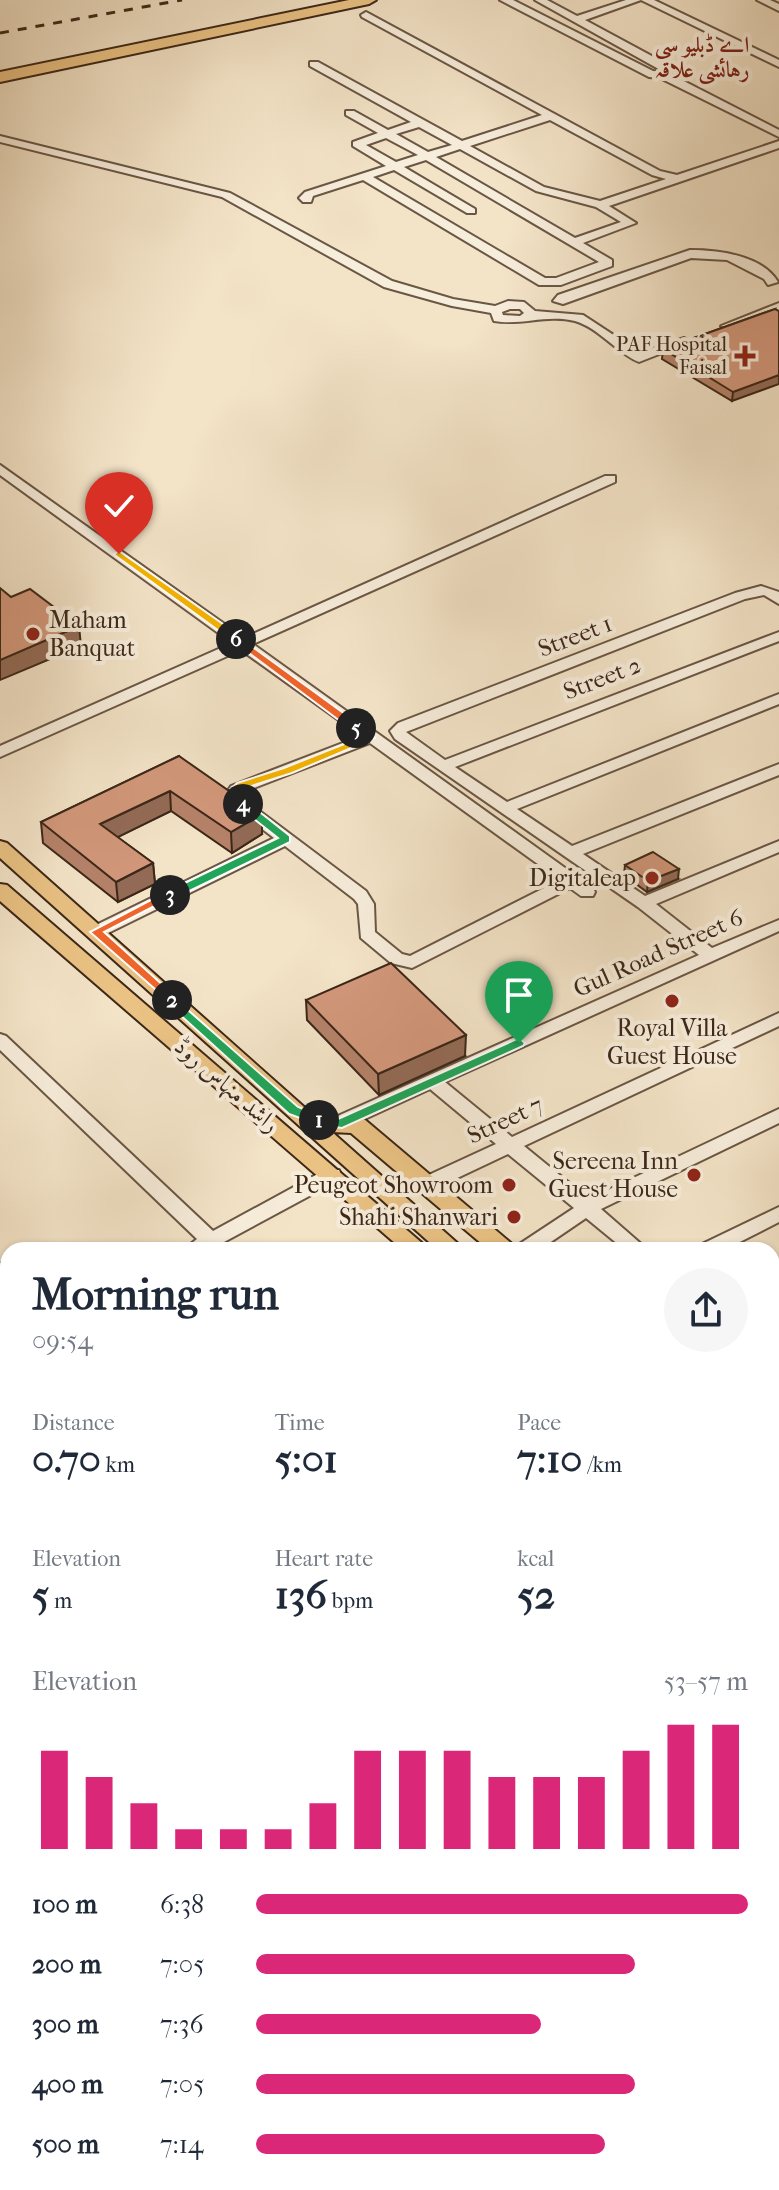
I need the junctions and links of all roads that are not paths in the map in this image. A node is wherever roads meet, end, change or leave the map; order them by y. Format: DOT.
graph roads {
  1 [pos="299,0"];
  2 [pos="332,0"];
  3 [pos="505,0"];
  4 [pos="540,0"];
  5 [pos="636,0"];
  6 [pos="646,0"];
  7 [pos="762,0"];
  8 [pos="368,8"];
  9 [pos="779,8"];
  10 [pos="578,19"];
  11 [pos="122,44"];
  12 [pos="314,64"];
  13 [pos="779,64"];
  14 [pos="5,72"];
  15 [pos="664,74"];
  16 [pos="383,100"];
  17 [pos="551,116"];
  18 [pos="753,117"];
  19 [pos="423,122"];
  20 [pos="779,125"];
  21 [pos="0,133"];
  22 [pos="384,134"];
  23 [pos="779,134"];
  24 [pos="0,139"];
  25 [pos="462,144"];
  26 [pos="779,144"];
  27 [pos="423,156"];
  28 [pos="393,167"];
  29 [pos="136,170"];
  30 [pos="364,176"];
  31 [pos="675,178"];
  32 [pos="540,189"];
  33 [pos="307,200"];
  34 [pos="505,200"];
  35 [pos="600,205"];
  36 [pos="471,211"];
  37 [pos="440,221"];
  38 [pos="575,242"];
  39 [pos="776,284"];
  40 [pos="779,307"];
  41 [pos="530,312"];
  42 [pos="707,333"];
  43 [pos="694,338"];
  44 [pos="0,469"];
  45 [pos="610,479"];
  46 [pos="775,595"];
  47 [pos="779,636"];
  48 [pos="242,642"];
  49 [pos="779,699"];
  50 [pos="370,738"];
  51 [pos="0,752"];
  52 [pos="443,766"];
  53 [pos="779,769"];
  54 [pos="505,808"];
  55 [pos="286,839"];
  56 [pos="779,846"];
  57 [pos="0,847"];
  58 [pos="570,853"];
  59 [pos="571,881"];
  60 [pos="0,890"];
  61 [pos="587,892"];
  62 [pos="644,903"];
  63 [pos="779,925"];
  64 [pos="96,932"];
  65 [pos="710,955"];
  66 [pos="779,1019"];
  67 [pos="0,1040"];
  68 [pos="433,1082"];
  69 [pos="295,1111"];
  70 [pos="779,1115"];
  71 [pos="337,1124"];
  72 [pos="509,1144"];
  73 [pos="332,1175"];
  74 [pos="427,1184"];
  75 [pos="381,1189"];
  76 [pos="587,1208"];
  77 [pos="779,1214"];
  78 [pos="213,1242"];
  79 [pos="221,1242"];
  80 [pos="409,1242"];
  81 [pos="426,1242"];
  82 [pos="444,1242"];
  83 [pos="495,1242"];
  84 [pos="537,1242"];
  85 [pos="628,1242"];
  86 [pos="723,1242"];
  1 -- 11 [label="highway"];
  2 -- 11 [label="highway"];
  3 -- 15 [label="street"];
  4 -- 10 [label="street"];
  5 -- 10 [label="street"];
  6 -- 13 [label="street"];
  7 -- 9 [label="street"];
  8 -- 14 [label="highway"];
  8 -- 17 [label="street"];
  10 -- 15 [label="street"];
  11 -- 14 [label="highway"];
  12 -- 16 [label="street"];
  15 -- 18 [label="street"];
  16 -- 19 [label="street"];
  16 -- 22 [label="street"];
  17 -- 25 [label="street"];
  17 -- 31 [label="street"];
  18 -- 20 [label="street"];
  18 -- 23 [label="street"];
  19 -- 22 [label="street"];
  19 -- 25 [label="street"];
  21 -- 29 [label="street"];
  22 -- 27 [label="street"];
  22 -- 28 [label="street"];
  24 -- 29 [label="street"];
  25 -- 27 [label="street"];
  25 -- 32 [label="street"];
  26 -- 31 [label="street"];
  27 -- 28 [label="street"];
  27 -- 34 [label="street"];
  28 -- 30 [label="street"];
  28 -- 36 [label="street"];
  29 -- 41 [label="street"];
  30 -- 33 [label="street"];
  30 -- 37 [label="street"];
  31 -- 35 [label="street"];
  32 -- 34 [label="street"];
  32 -- 35 [label="street"];
  34 -- 36 [label="street"];
  34 -- 38 [label="street"];
  35 -- 38 [label="street"];
  36 -- 37 [label="street"];
  37 -- 38 [label="street"];
  39 -- 41 [label="street"];
  40 -- 42 [label="street"];
  41 -- 43 [label="street"];
  44 -- 48 [label="street"];
  45 -- 48 [label="street"];
  46 -- 52 [label="street, Street 1"];
  47 -- 52 [label="street, Street 2"];
  48 -- 50 [label="street"];
  48 -- 51 [label="street"];
  49 -- 54 [label="street"];
  50 -- 55 [label="street"];
  50 -- 59 [label="street"];
  52 -- 54 [label="street"];
  53 -- 58 [label="street"];
  54 -- 58 [label="street"];
  55 -- 59 [label="street"];
  55 -- 64 [label="street"];
  56 -- 62 [label="street"];
  57 -- 64 [label="main road, راشد منہاس روڈ"];
  58 -- 62 [label="street"];
  59 -- 61 [label="street"];
  60 -- 73 [label="main road, راشد منہاس روڈ"];
  62 -- 65 [label="street"];
  63 -- 65 [label="street, Gul Road Street 6"];
  64 -- 69 [label="main road, راشد منہاس روڈ"];
  65 -- 68 [label="street, Gul Road Street 6"];
  66 -- 72 [label="street, Street 7"];
  67 -- 78 [label="street"];
  68 -- 71 [label="street, Gul Road Street 6"];
  68 -- 72 [label="street"];
  69 -- 71 [label="main road"];
  69 -- 75 [label="main road, راشد منہاس روڈ"];
  70 -- 76 [label="street"];
  71 -- 74 [label="main road"];
  72 -- 74 [label="street, Street 7"];
  72 -- 76 [label="street"];
  73 -- 79 [label="street"];
  73 -- 80 [label="main road, راشد منہاس روڈ"];
  74 -- 83 [label="main road"];
  75 -- 81 [label="main road"];
  75 -- 82 [label="main road, راشد منہاس روڈ"];
  76 -- 84 [label="street"];
  76 -- 85 [label="street"];
  77 -- 86 [label="street"];
}
